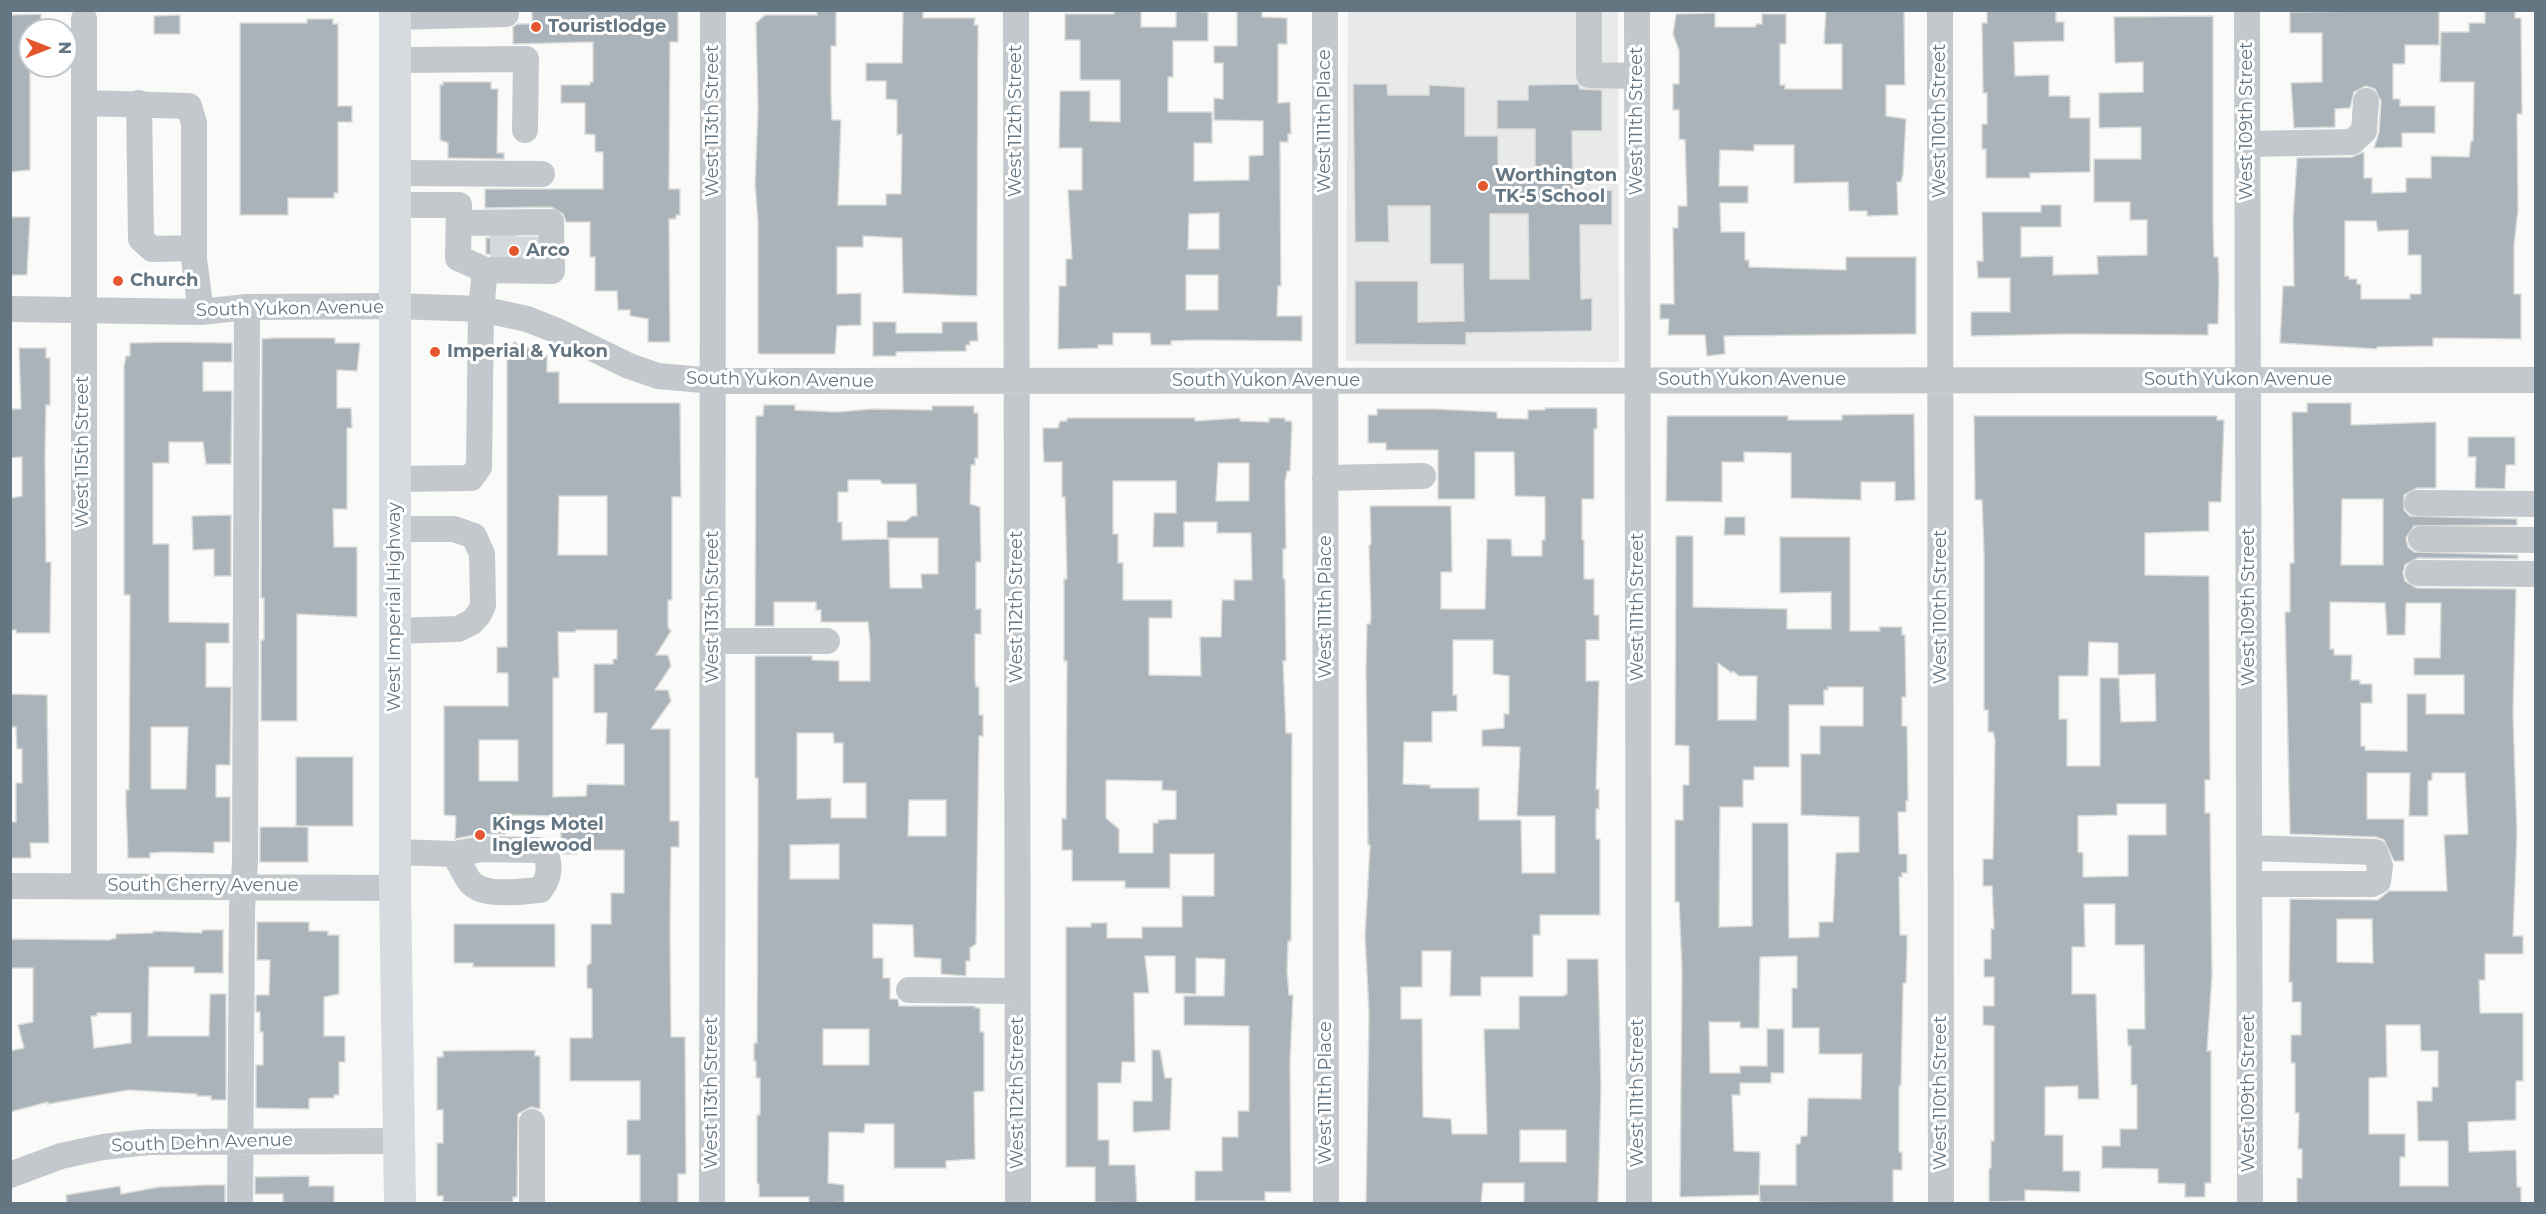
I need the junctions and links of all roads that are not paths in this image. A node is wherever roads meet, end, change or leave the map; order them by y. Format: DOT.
graph roads {
  1 [pos="506,10"];
  2 [pos="713,10"];
  3 [pos="1016,10"];
  4 [pos="1325,10"];
  5 [pos="1589,10"];
  6 [pos="1636,10"];
  7 [pos="1940,10"];
  8 [pos="2247,10"];
  9 [pos="395,14"];
  10 [pos="84,19"];
  11 [pos="395,60"];
  12 [pos="1637,76"];
  13 [pos="2366,101"];
  14 [pos="84,103"];
  15 [pos="140,103"];
  16 [pos="525,130"];
  17 [pos="2247,144"];
  18 [pos="395,173"];
  19 [pos="542,174"];
  20 [pos="395,205"];
  21 [pos="459,223"];
  22 [pos="194,248"];
  23 [pos="509,268"];
  24 [pos="395,306"];
  25 [pos="247,307"];
  26 [pos="10,309"];
  27 [pos="83,309"];
  28 [pos="481,309"];
  29 [pos="201,312"];
  30 [pos="2248,379"];
  31 [pos="1637,380"];
  32 [pos="2535,380"];
  33 [pos="714,381"];
  34 [pos="1325,381"];
  35 [pos="1941,381"];
  36 [pos="1017,382"];
  37 [pos="1423,476"];
  38 [pos="1325,478"];
  39 [pos="395,479"];
  40 [pos="2417,503"];
  41 [pos="2535,504"];
  42 [pos="395,529"];
  43 [pos="2421,539"];
  44 [pos="2535,540"];
  45 [pos="2418,573"];
  46 [pos="2535,574"];
  47 [pos="395,631"];
  48 [pos="827,641"];
  49 [pos="713,642"];
  50 [pos="2249,848"];
  51 [pos="396,852"];
  52 [pos="454,854"];
  53 [pos="2249,884"];
  54 [pos="84,885"];
  55 [pos="244,885"];
  56 [pos="10,886"];
  57 [pos="395,888"];
  58 [pos="909,990"];
  59 [pos="1017,991"];
  60 [pos="532,1122"];
  61 [pos="240,1140"];
  62 [pos="399,1141"];
  63 [pos="10,1175"];
  64 [pos="240,1203"];
  65 [pos="399,1203"];
  66 [pos="532,1203"];
  67 [pos="712,1203"];
  68 [pos="1018,1203"];
  69 [pos="1326,1203"];
  70 [pos="1639,1203"];
  71 [pos="1941,1203"];
  72 [pos="2250,1203"];
  1 -- 9 [label="street"];
  2 -- 33 [label="street, West 113th Street"];
  3 -- 36 [label="street, West 112th Street"];
  4 -- 34 [label="street, West 111th Place"];
  5 -- 12 [label="street"];
  6 -- 12 [label="street, West 111th Street"];
  7 -- 35 [label="street, West 110th Street"];
  8 -- 17 [label="street, West 109th Street"];
  9 -- 11 [label="main road, West Imperial Highway"];
  10 -- 14 [label="street, West 115th Street"];
  11 -- 16 [label="street"];
  11 -- 18 [label="main road, West Imperial Highway"];
  12 -- 31 [label="street, West 111th Street"];
  13 -- 17 [label="street"];
  14 -- 15 [label="street"];
  14 -- 27 [label="street, West 115th Street"];
  15 -- 22 [label="street"];
  15 -- 22 [label="street"];
  17 -- 30 [label="street, West 109th Street"];
  18 -- 19 [label="street"];
  18 -- 20 [label="main road, West Imperial Highway"];
  20 -- 21 [label="street"];
  20 -- 24 [label="main road, West Imperial Highway"];
  21 -- 23 [label="street"];
  21 -- 23 [label="street"];
  22 -- 29 [label="street"];
  23 -- 28 [label="street"];
  24 -- 25 [label="street, South Yukon Avenue"];
  24 -- 28 [label="street, South Yukon Avenue"];
  24 -- 39 [label="main road, West Imperial Highway"];
  25 -- 29 [label="street, South Yukon Avenue"];
  25 -- 55 [label="street"];
  26 -- 27 [label="street, South Yukon Avenue"];
  27 -- 29 [label="street, South Yukon Avenue"];
  27 -- 54 [label="street, West 115th Street"];
  28 -- 33 [label="street, South Yukon Avenue"];
  28 -- 39 [label="street"];
  30 -- 32 [label="street, South Yukon Avenue"];
  30 -- 35 [label="street, South Yukon Avenue"];
  30 -- 50 [label="street, West 109th Street"];
  31 -- 34 [label="street, South Yukon Avenue"];
  31 -- 35 [label="street, South Yukon Avenue"];
  31 -- 70 [label="street, West 111th Street"];
  33 -- 36 [label="street, South Yukon Avenue"];
  33 -- 49 [label="street, West 113th Street"];
  34 -- 36 [label="street, South Yukon Avenue"];
  34 -- 38 [label="street, West 111th Place"];
  35 -- 71 [label="street, West 110th Street"];
  36 -- 59 [label="street, West 112th Street"];
  37 -- 38 [label="street"];
  38 -- 69 [label="street, West 111th Place"];
  39 -- 42 [label="main road, West Imperial Highway"];
  40 -- 41 [label="street"];
  42 -- 47 [label="main road, West Imperial Highway"];
  42 -- 47 [label="street"];
  43 -- 44 [label="street"];
  45 -- 46 [label="street"];
  47 -- 51 [label="main road, West Imperial Highway"];
  48 -- 49 [label="street"];
  49 -- 67 [label="street, West 113th Street"];
  50 -- 53 [label="street, West 109th Street"];
  50 -- 53 [label="street"];
  51 -- 52 [label="street"];
  51 -- 57 [label="main road, West Imperial Highway"];
  53 -- 72 [label="street, West 109th Street"];
  54 -- 55 [label="street, South Cherry Avenue"];
  54 -- 56 [label="street, South Cherry Avenue"];
  55 -- 57 [label="street, South Cherry Avenue"];
  55 -- 61 [label="street"];
  57 -- 62 [label="main road, West Imperial Highway"];
  58 -- 59 [label="street"];
  59 -- 68 [label="street, West 112th Street"];
  60 -- 66 [label="street"];
  61 -- 62 [label="street, South Dehn Avenue"];
  61 -- 63 [label="street, South Dehn Avenue"];
  61 -- 64 [label="street"];
  62 -- 65 [label="main road, West Imperial Highway"];
}
